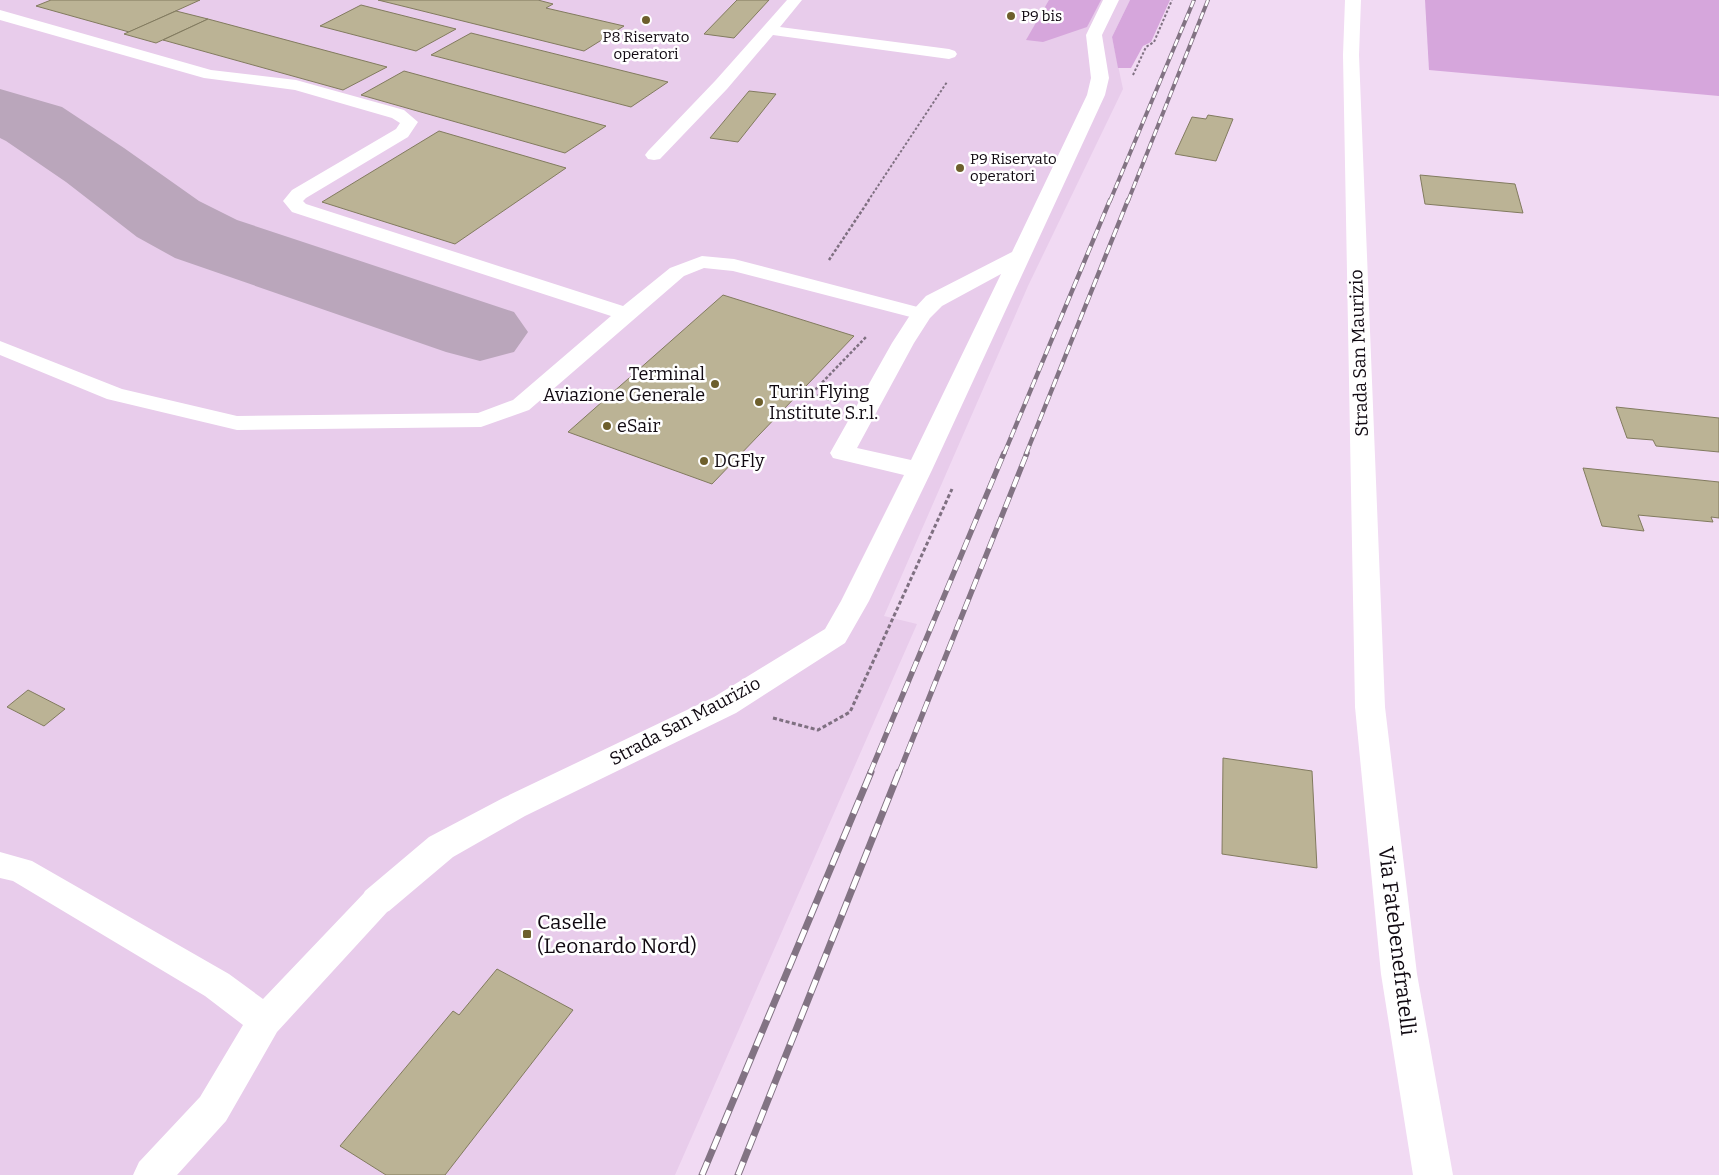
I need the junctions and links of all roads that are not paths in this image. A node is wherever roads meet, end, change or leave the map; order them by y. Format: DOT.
graph roads {
  1 [pos="795,0"];
  2 [pos="1111,0"];
  3 [pos="1353,0"];
  4 [pos="2,7"];
  5 [pos="770,30"];
  6 [pos="949,54"];
  7 [pos="654,155"];
  8 [pos="1021,255"];
  9 [pos="792,281"];
  10 [pos="626,314"];
  11 [pos="922,314"];
  12 [pos="0,347"];
  13 [pos="919,470"];
  14 [pos="1370,707"];
  15 [pos="0,865"];
  16 [pos="377,900"];
  17 [pos="265,1021"];
  18 [pos="152,1175"];
  19 [pos="1433,1175"];
  1 -- 5 [label="lane"];
  2 -- 8 [label="street, Strada San Maurizio"];
  3 -- 14 [label="street, Strada San Maurizio"];
  4 -- 10 [label="lane"];
  5 -- 6 [label="lane"];
  5 -- 7 [label="lane"];
  8 -- 11 [label="street"];
  8 -- 13 [label="street, Strada San Maurizio"];
  9 -- 10 [label="lane"];
  9 -- 11 [label="lane"];
  10 -- 12 [label="lane"];
  11 -- 13 [label="street"];
  13 -- 16 [label="street, Strada San Maurizio"];
  14 -- 19 [label="street, Via Fatebenefratelli"];
  15 -- 17 [label="lane"];
  16 -- 17 [label="lane"];
  17 -- 18 [label="lane"];
}
